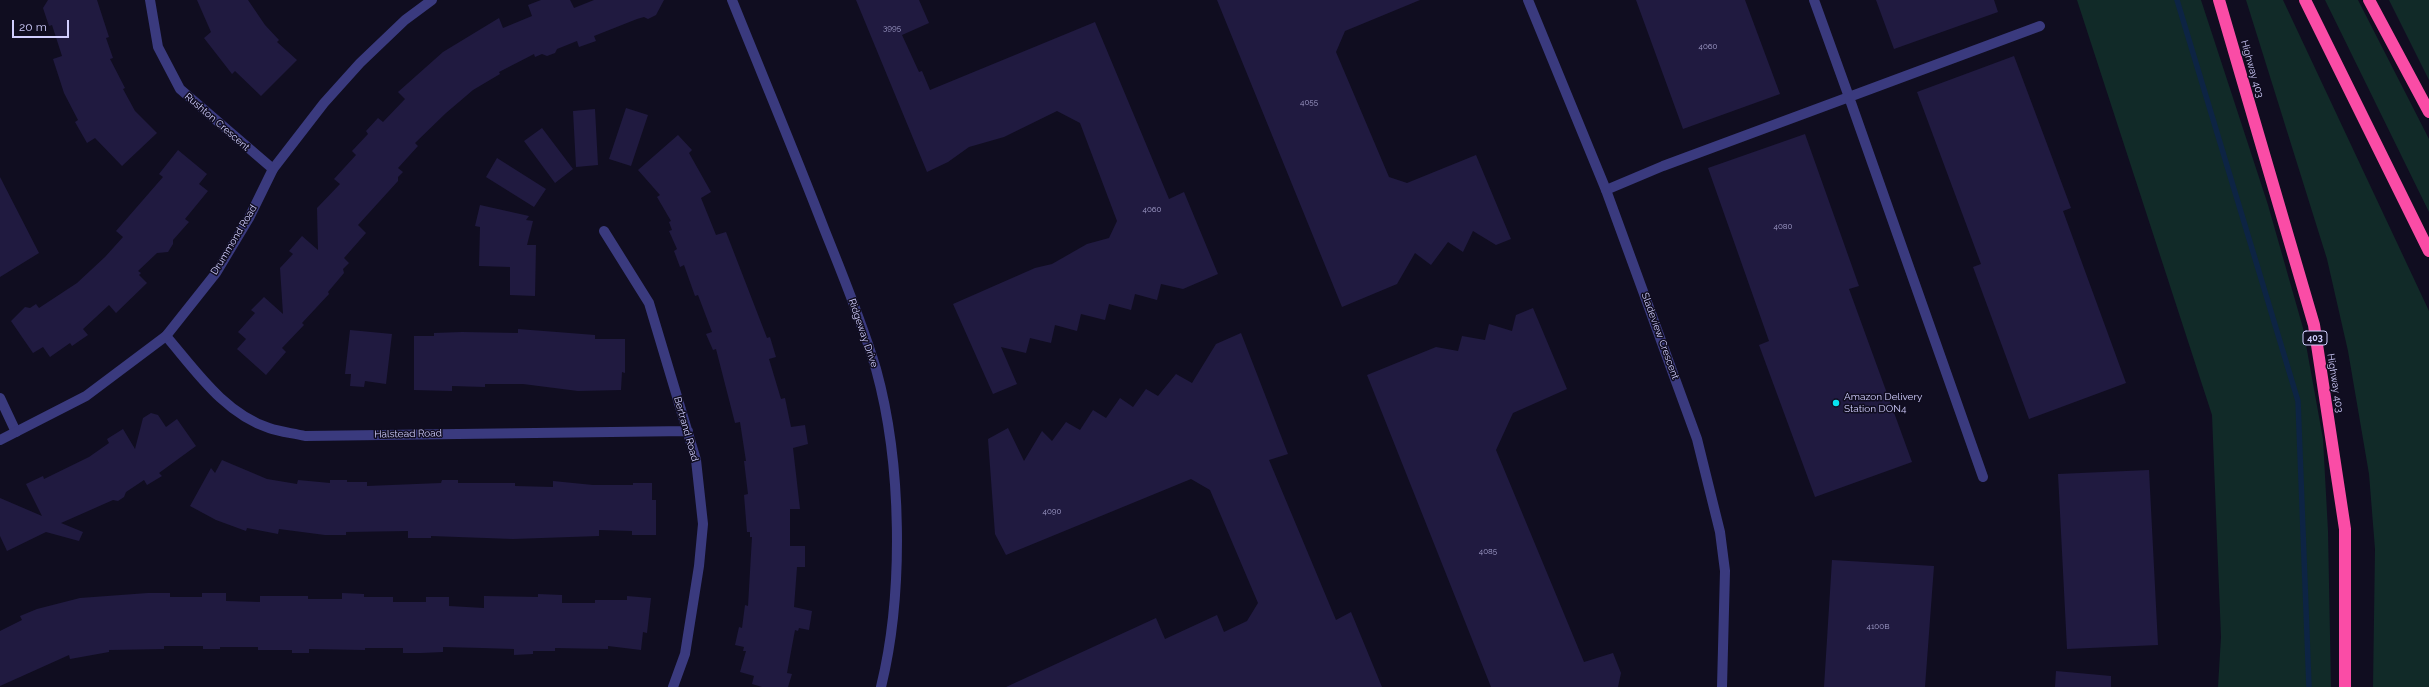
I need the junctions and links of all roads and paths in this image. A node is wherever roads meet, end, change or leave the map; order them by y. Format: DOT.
graph roads {
  1 [pos="150,0"];
  2 [pos="432,0"];
  3 [pos="732,0"];
  4 [pos="1528,0"];
  5 [pos="1814,0"];
  6 [pos="2219,0"];
  7 [pos="2305,0"];
  8 [pos="2369,0"];
  9 [pos="2040,26"];
  10 [pos="1849,97"];
  11 [pos="2429,112"];
  12 [pos="273,169"];
  13 [pos="1606,190"];
  14 [pos="604,231"];
  15 [pos="2429,251"];
  16 [pos="166,336"];
  17 [pos="0,398"];
  18 [pos="688,431"];
  19 [pos="16,432"];
  20 [pos="0,440"];
  21 [pos="1983,477"];
  22 [pos="672,687"];
  23 [pos="881,687"];
  24 [pos="1722,687"];
  25 [pos="2345,687"];
  1 -- 12 [label="street, Rushton Crescent"];
  2 -- 12 [label="street, Drummond Road"];
  3 -- 23 [label="street, Ridgeway Drive"];
  4 -- 13 [label="street, Sladeview Crescent"];
  5 -- 10 [label="street"];
  6 -- 25 [label="highway, Highway 403 / 403"];
  7 -- 15 [label="highway"];
  8 -- 11 [label="highway"];
  9 -- 10 [label="street"];
  10 -- 13 [label="street"];
  10 -- 21 [label="street"];
  12 -- 16 [label="street, Drummond Road"];
  13 -- 24 [label="street, Sladeview Crescent"];
  14 -- 18 [label="street, Bertrand Road"];
  16 -- 18 [label="street, Halstead Road"];
  16 -- 19 [label="street, Drummond Road"];
  17 -- 19 [label="street"];
  18 -- 22 [label="street, Bertrand Road"];
  19 -- 20 [label="street, Drummond Road"];
}
